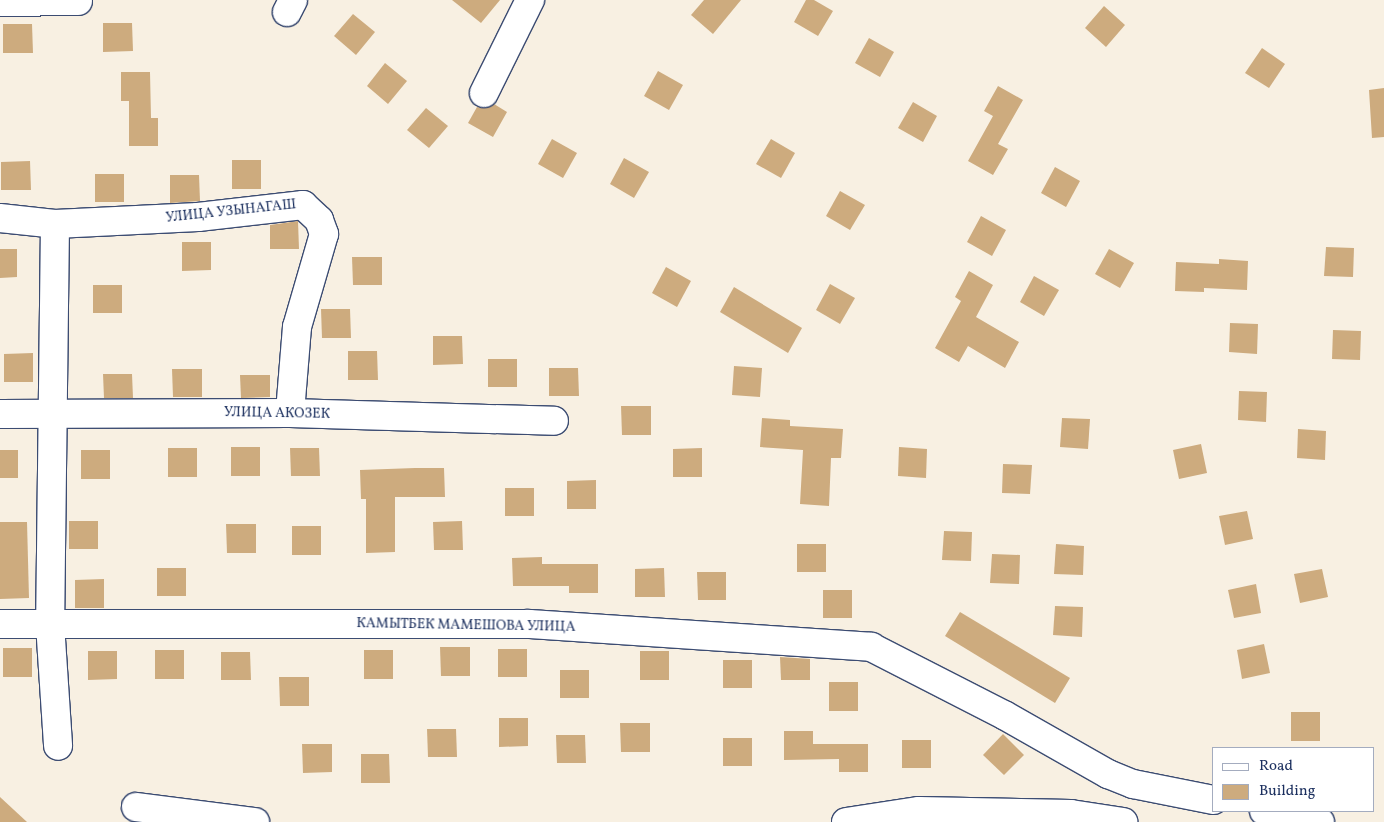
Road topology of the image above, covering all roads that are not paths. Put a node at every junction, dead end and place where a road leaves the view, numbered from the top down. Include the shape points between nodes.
1 (530, 0) edge
2 (78, 1) dead end
3 (0, 2) edge
4 (484, 93) dead end
5 (0, 218) edge
6 (55, 224) junction
7 (290, 412) junction
8 (0, 414) edge
9 (52, 414) junction
10 (554, 422) dead end
11 (0, 624) edge
12 (50, 624) junction
13 (58, 746) dead end
14 (1133, 784) junction
15 (1212, 800) edge
16 (136, 807) dead end
17 (1269, 812) edge
18 (255, 822) edge
19 (846, 822) edge
20 (1123, 822) edge
21 (1133, 822) edge
22 (1320, 822) edge

1 - 4 street
2 - 3 street
5 - 6 street, УЛИЦА УЗЫНАГАШ
6 - 7 street, УЛИЦА УЗЫНАГАШ via 198,217 303,205 319,220 324,234 297,327
6 - 9 street
7 - 9 street, УЛИЦА АКОЗЕК
7 - 10 street, УЛИЦА АКОЗЕК
8 - 9 street, УЛИЦА АКОЗЕК
9 - 12 street
11 - 12 street, КАМЫТБЕК МАМЕШОВА УЛИЦА
12 - 13 street
12 - 14 street, КАМЫТБЕК МАМЕШОВА УЛИЦА via 529,624 871,647
14 - 15 street, КАМЫТБЕК МАМЕШОВА УЛИЦА
14 - 21 street
16 - 18 street
17 - 22 street
19 - 20 street via 919,811 1071,814

